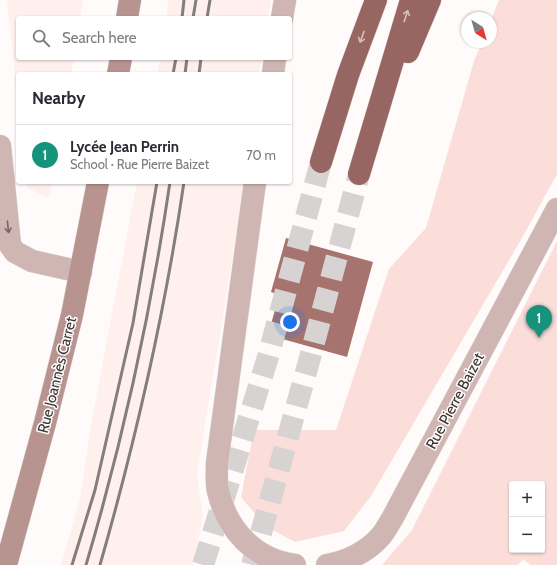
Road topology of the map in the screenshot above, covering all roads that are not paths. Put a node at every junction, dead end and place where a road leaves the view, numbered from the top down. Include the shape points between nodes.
1 (130, 0) edge
2 (285, 0) edge
3 (376, 0) edge
4 (411, 0) edge
5 (430, 0) edge
6 (127, 16) edge
7 (282, 16) edge
8 (121, 60) edge
9 (275, 60) edge
10 (118, 72) edge
11 (273, 72) edge
12 (370, 139) junction
13 (0, 146) edge
14 (321, 162) tunnel mouth
15 (359, 174) tunnel mouth
16 (98, 184) edge
17 (255, 184) edge
18 (557, 209) edge
19 (80, 272) junction
20 (6, 551) edge
21 (295, 565) edge
22 (327, 565) edge

1 - 6 street
2 - 7 street
3 -> 14 highway via 348,75
12 -> 4 highway
5 - 12 highway
8 - 10 street
9 - 11 street
12 - 15 highway
13 -> 19 street via 10,245 15,252 32,261
16 - 19 street, Rue Joannès Carret
17 - 21 street via 217,463 217,490 226,516 241,538 261,554 285,564
18 - 22 street, Rue Pierre Baizet via 380,538 360,553 339,563
19 - 20 street, Rue Joannès Carret via 45,423

